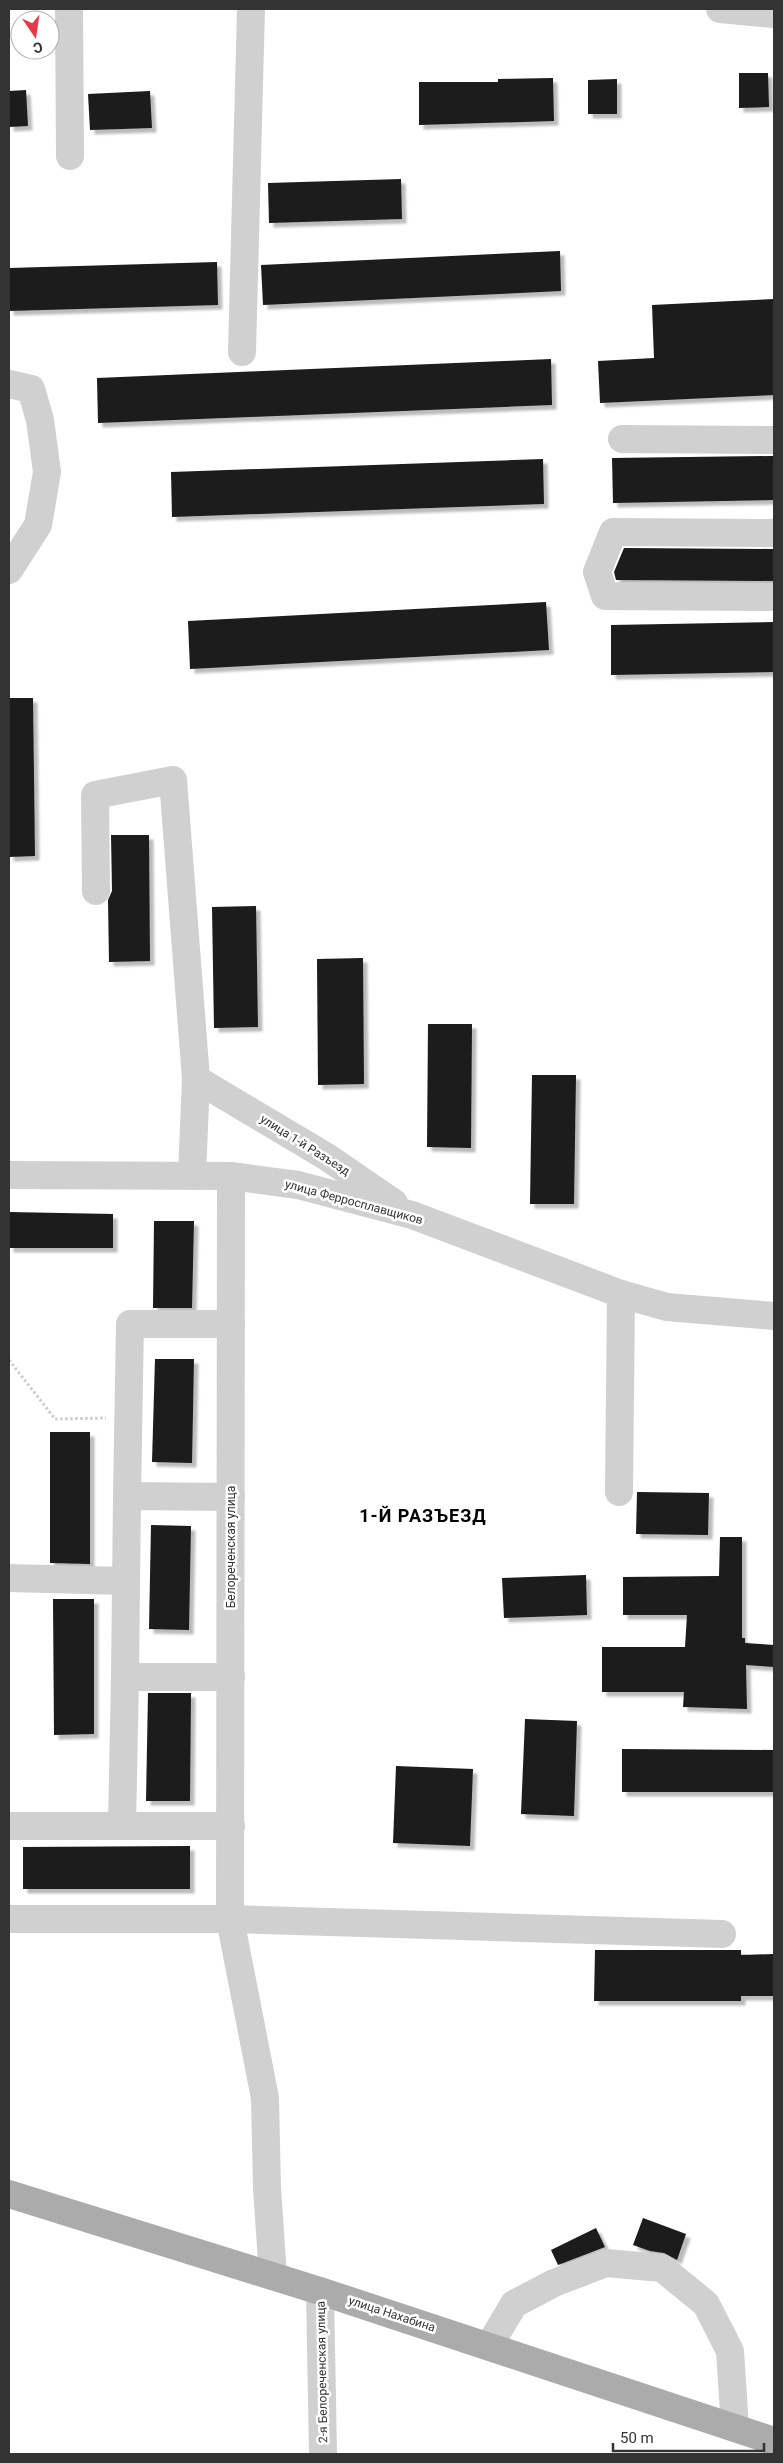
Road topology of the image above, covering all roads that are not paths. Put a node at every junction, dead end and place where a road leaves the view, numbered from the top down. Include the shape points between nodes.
1 (69, 9) edge
2 (251, 9) edge
3 (720, 9) edge
4 (774, 14) edge
5 (70, 156) dead end
6 (242, 352) dead end
7 (9, 384) edge
8 (622, 439) dead end
9 (774, 440) edge
10 (774, 533) edge
11 (9, 570) edge
12 (774, 597) edge
13 (96, 891) dead end
14 (196, 1079) junction
15 (9, 1175) edge
16 (192, 1176) junction
17 (231, 1176) junction
18 (412, 1215) junction
19 (621, 1294) junction
20 (774, 1316) edge
21 (231, 1324) junction
22 (619, 1492) dead end
23 (128, 1496) junction
24 (231, 1497) junction
25 (9, 1578) edge
26 (126, 1581) junction
27 (125, 1677) junction
28 (231, 1677) junction
29 (9, 1826) edge
30 (122, 1826) junction
31 (231, 1826) junction
32 (9, 1919) edge
33 (230, 1919) junction
34 (722, 1934) dead end
35 (9, 2194) edge
36 (273, 2276) junction
37 (320, 2290) junction
38 (489, 2346) junction
39 (735, 2428) junction
40 (774, 2441) edge
41 (317, 2452) edge

1 - 5 street
2 - 6 street
3 - 4 street
7 - 11 street via 31,389 40,420 47,472 38,525
8 - 9 street
10 - 12 street via 613,532 597,572 605,596
13 - 14 street via 95,795 173,780
14 - 16 street
14 - 18 street, улица 1-й Разъезд via 327,1157
15 - 16 street, улица Ферросплавщиков
16 - 17 street, улица Ферросплавщиков
17 - 18 street, улица Ферросплавщиков via 298,1185
17 - 21 street, Белореченская улица
18 - 19 street, улица Ферросплавщиков
19 - 20 street, улица Ферросплавщиков via 667,1307
19 - 22 street
21 - 23 street via 130,1324
21 - 24 street, Белореченская улица
23 - 24 street
23 - 26 street
24 - 28 street, Белореченская улица
25 - 26 street
26 - 27 street
27 - 28 street
27 - 30 street
28 - 31 street, Белореченская улица
29 - 30 street
30 - 31 street
31 - 33 street, Белореченская улица
32 - 33 street
33 - 34 street
33 - 36 street, Белореченская улица via 265,2098
35 - 36 main road, улица Нахабина
36 - 37 main road, улица Нахабина
37 - 38 main road, улица Нахабина
37 - 41 street, 2-я Белореченская улица
38 - 39 main road, улица Нахабина
38 - 39 street via 514,2304 554,2283 606,2263 662,2268 706,2304 730,2351
39 - 40 main road, улица Нахабина

